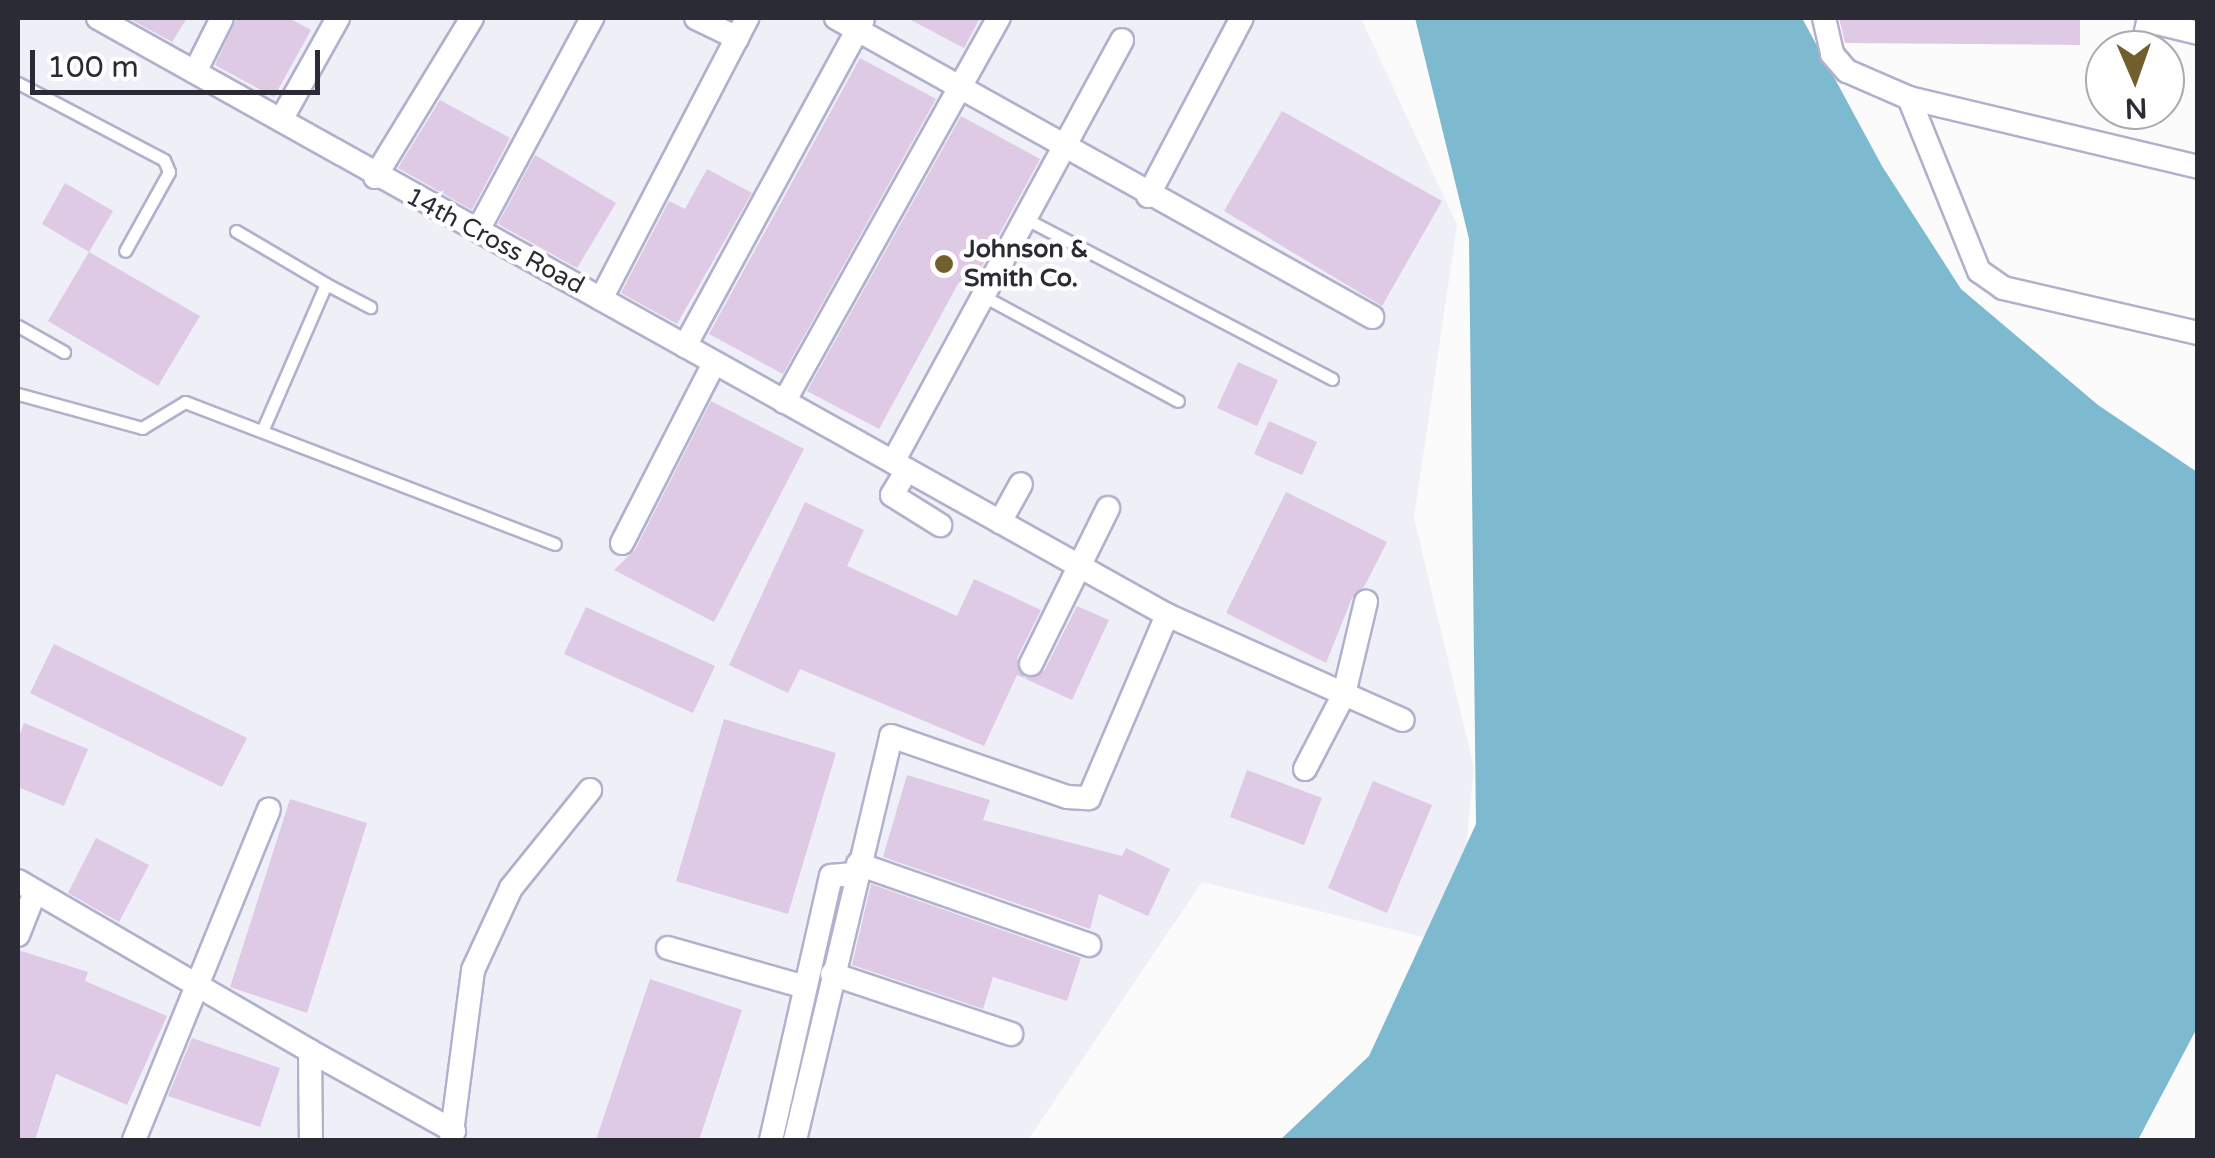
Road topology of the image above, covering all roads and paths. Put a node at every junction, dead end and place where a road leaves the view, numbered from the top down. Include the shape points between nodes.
1 (98, 18) edge
2 (222, 18) edge
3 (338, 18) edge
4 (472, 18) edge
5 (592, 18) edge
6 (696, 18) edge
7 (836, 18) edge
8 (999, 18) edge
9 (1242, 18) edge
10 (1824, 18) edge
11 (2149, 19) edge
12 (861, 24) edge
13 (742, 28) edge
14 (2198, 33) edge
15 (1122, 40) dead end
16 (195, 72) junction
17 (18, 83) edge
18 (958, 88) junction
19 (1909, 98) junction
20 (281, 120) junction
21 (1066, 150) junction
22 (2198, 167) edge
23 (376, 177) junction
24 (1148, 196) junction
25 (1028, 220) junction
26 (236, 230) dead end
27 (478, 230) junction
28 (125, 250) dead end
29 (326, 284) junction
30 (985, 297) junction
31 (601, 299) junction
32 (370, 307) dead end
33 (1372, 317) dead end
34 (18, 326) edge
35 (2198, 332) edge
36 (684, 346) junction
37 (64, 352) dead end
38 (714, 362) junction
39 (1332, 379) dead end
40 (18, 394) edge
41 (784, 402) junction
42 (1178, 402) dead end
43 (262, 431) junction
44 (900, 466) junction
45 (1021, 484) dead end
46 (1108, 508) dead end
47 (1000, 522) junction
48 (940, 525) dead end
49 (622, 543) dead end
50 (554, 544) dead end
51 (1079, 566) junction
52 (1366, 602) dead end
53 (1167, 615) junction
54 (1031, 664) dead end
55 (1344, 694) junction
56 (1402, 720) dead end
57 (1305, 769) dead end
58 (590, 790) dead end
59 (269, 809) dead end
60 (857, 869) junction
61 (26, 886) edge
62 (18, 935) edge
63 (1089, 945) dead end
64 (668, 948) dead end
65 (832, 974) junction
66 (805, 986) junction
67 (195, 987) junction
68 (1011, 1034) dead end
69 (310, 1050) junction
70 (452, 1136) edge
71 (134, 1140) edge
72 (311, 1140) edge
73 (771, 1140) edge
74 (795, 1140) edge

1 - 16 street, 14th Cross Road
2 - 16 street
3 - 20 street
4 - 23 street
5 - 27 street
6 - 13 street
7 - 12 street
8 - 18 street
9 - 24 street
10 - 19 street via 1832,54 1847,71
11 - 14 street
12 - 18 street
12 - 36 street
13 - 31 street
15 - 21 street
16 - 20 street, 14th Cross Road
17 - 28 lane via 164,160 168,172
18 - 21 street
18 - 41 street
19 - 22 street
19 - 35 street via 1979,271 2003,288
20 - 23 street, 14th Cross Road
21 - 24 street
21 - 25 street
23 - 27 street, 14th Cross Road
24 - 33 street
25 - 30 street
25 - 39 lane
26 - 29 lane
27 - 31 street, 14th Cross Road
29 - 32 lane
29 - 43 lane
30 - 42 lane
30 - 44 street
31 - 36 street, 14th Cross Road
34 - 37 lane
36 - 38 street, 14th Cross Road
38 - 41 street, 14th Cross Road
38 - 49 street
40 - 43 lane via 142,428 186,402
41 - 44 street, 14th Cross Road
43 - 50 lane
44 - 47 street, 14th Cross Road
44 - 48 street via 892,496
45 - 47 street
46 - 51 street
47 - 51 street, 14th Cross Road
51 - 53 street, 14th Cross Road
51 - 54 street
52 - 55 street
53 - 55 street, 14th Cross Road
53 - 60 street via 1089,798 1066,797 891,736
55 - 56 street, 14th Cross Road
55 - 57 street
58 - 70 street via 511,888 474,970
59 - 67 street
60 - 63 street
60 - 65 street
60 - 66 street via 830,876
61 - 62 street
61 - 67 street
64 - 66 street
65 - 68 street
65 - 74 street
66 - 73 street
67 - 69 street
67 - 71 street
69 - 70 street
69 - 72 street

